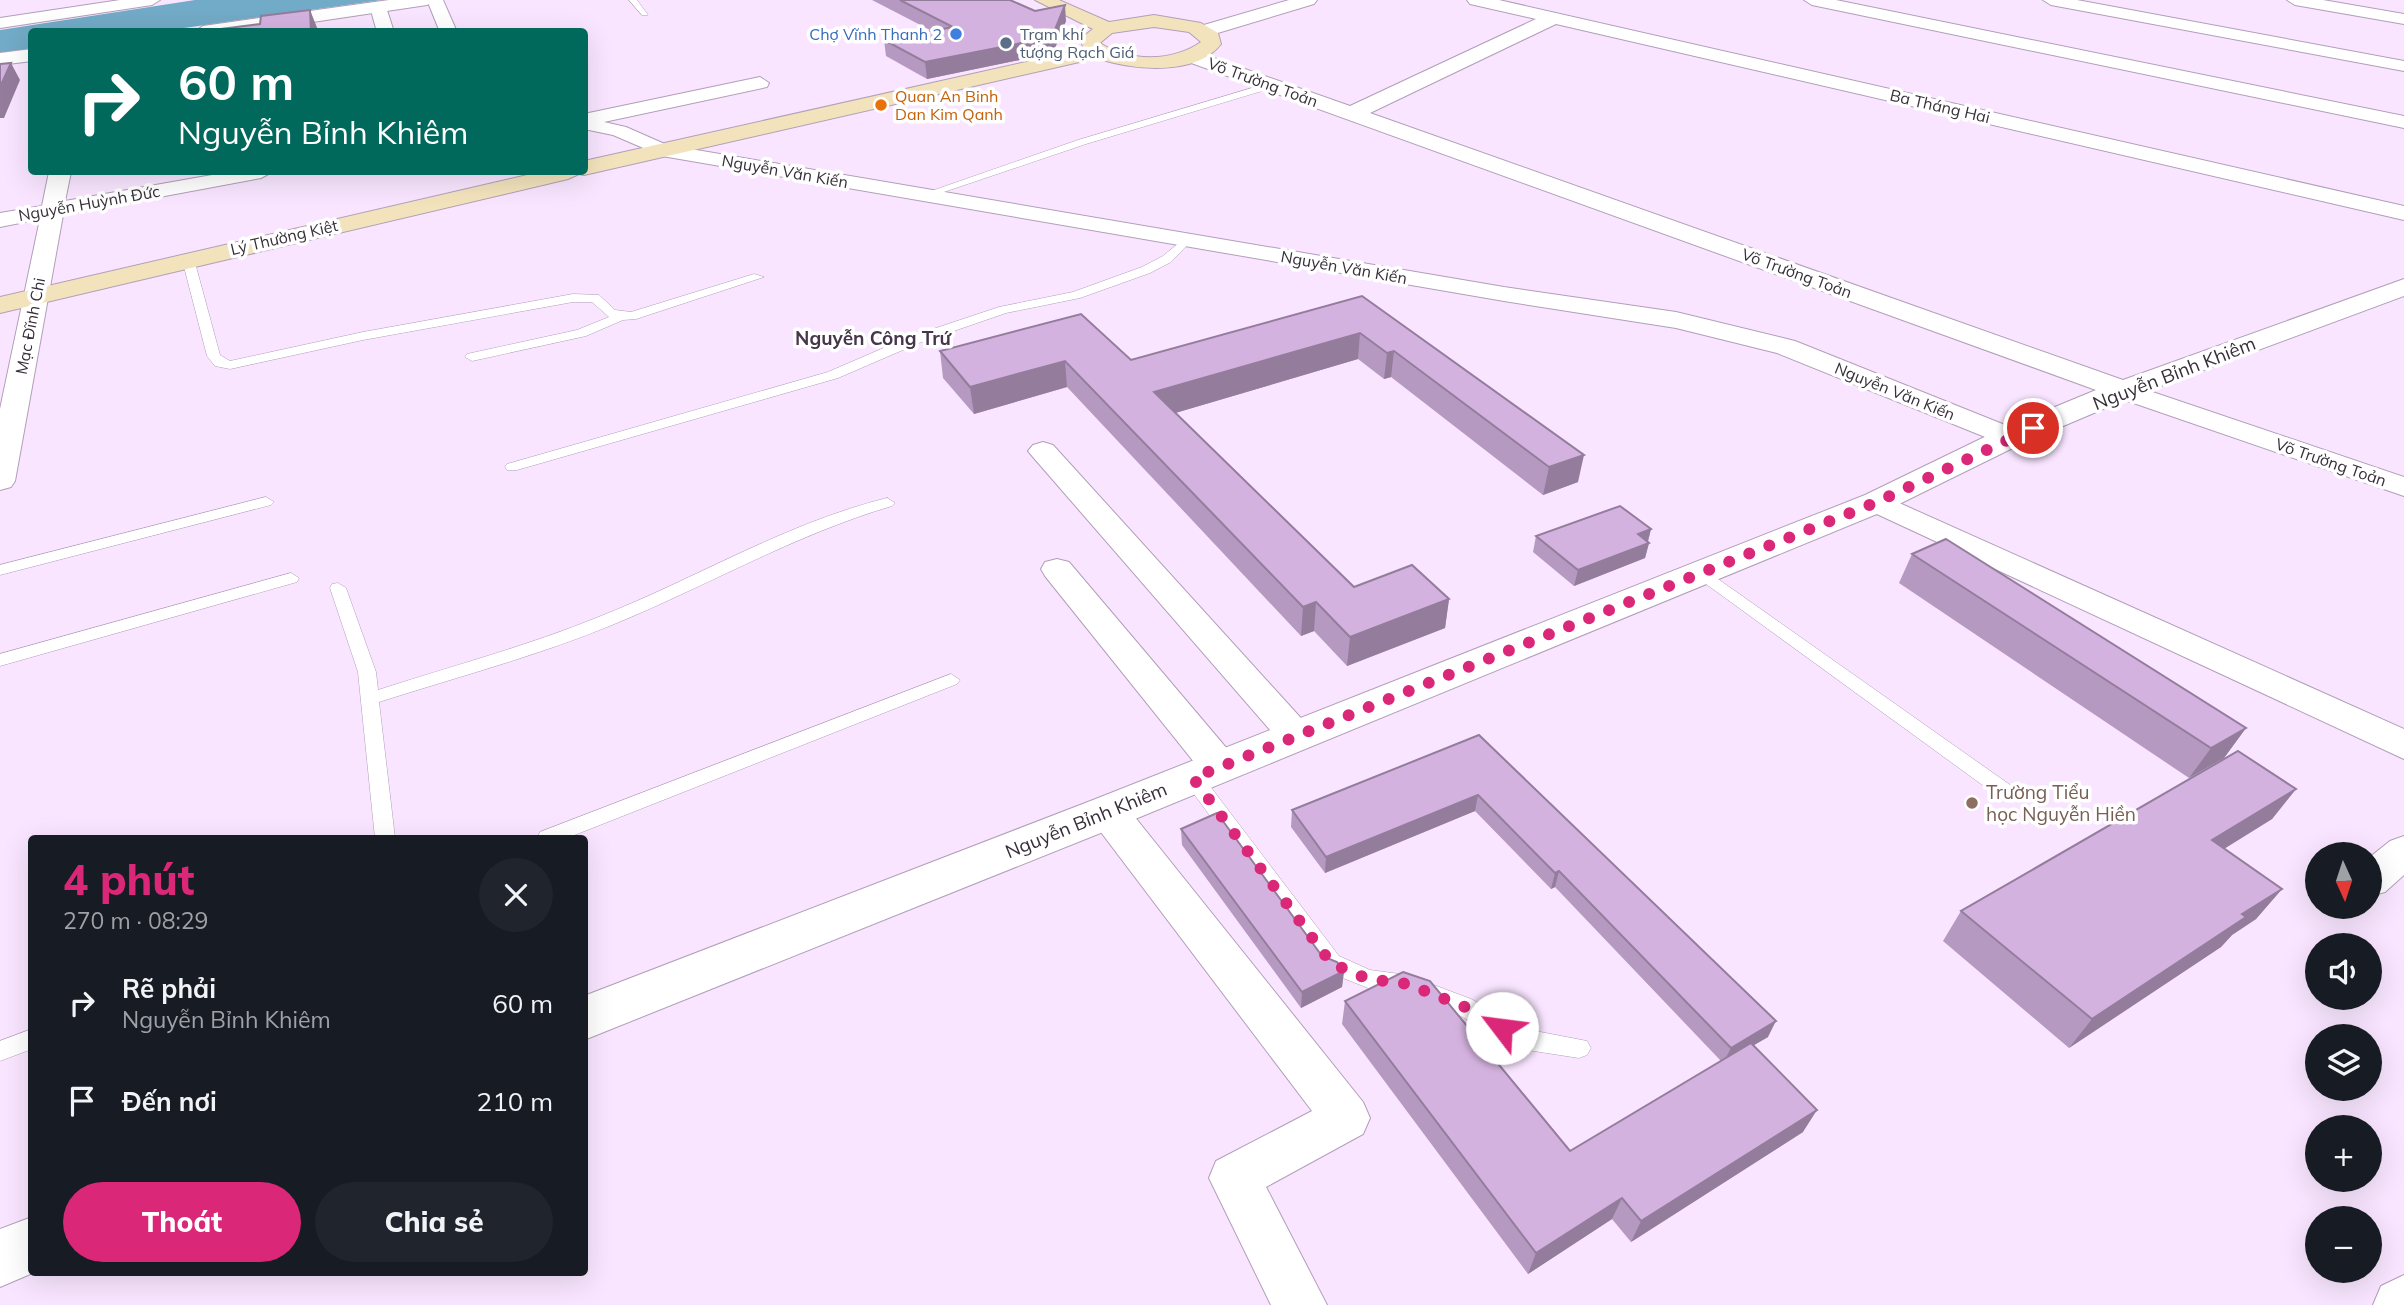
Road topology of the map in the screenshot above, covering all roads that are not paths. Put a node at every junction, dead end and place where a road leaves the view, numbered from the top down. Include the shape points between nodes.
1 (152, 0) edge
2 (427, 0) edge
3 (435, 0) edge
4 (632, 0) edge
5 (1045, 0) edge
6 (1051, 0) edge
7 (1082, 0) edge
8 (1266, 0) edge
9 (1308, 0) edge
10 (1475, 0) edge
11 (1516, 0) edge
12 (1812, 0) edge
13 (2051, 0) edge
14 (2146, 0) edge
15 (2295, 0) edge
16 (104, 4) edge
17 (378, 7) junction
18 (645, 13) dead end
19 (2130, 15) junction
20 (1554, 18) junction
21 (2404, 19) edge
22 (1139, 22) junction
23 (0, 23) edge
24 (1181, 24) junction
25 (230, 28) edge
26 (385, 28) edge
27 (447, 28) edge
28 (1107, 28) junction
29 (1204, 31) junction
30 (1098, 52) junction
31 (28, 56) edge
32 (1191, 56) junction
33 (2087, 58) junction
34 (0, 59) edge
35 (2404, 66) edge
36 (1829, 76) junction
37 (760, 83) dead end
38 (1272, 85) junction
39 (1351, 114) junction
40 (588, 120) edge
41 (588, 122) edge
42 (2404, 122) edge
43 (662, 150) junction
44 (588, 167) edge
45 (59, 175) edge
46 (245, 175) edge
47 (555, 175) edge
48 (922, 196) junction
49 (2404, 201) edge
50 (50, 211) junction
51 (2404, 213) edge
52 (0, 220) edge
53 (1186, 240) junction
54 (188, 259) junction
55 (758, 277) dead end
56 (2404, 287) edge
57 (37, 296) junction
58 (0, 305) edge
59 (618, 318) junction
60 (472, 357) dead end
61 (2123, 390) junction
62 (2010, 437) junction
63 (1043, 452) dead end
64 (512, 467) dead end
65 (0, 481) edge
66 (2404, 487) edge
67 (266, 502) dead end
68 (1877, 502) junction
69 (887, 503) dead end
70 (1057, 569) dead end
71 (0, 570) edge
72 (1702, 572) junction
73 (291, 578) dead end
74 (338, 588) dead end
75 (0, 660) edge
76 (951, 680) dead end
77 (370, 699) junction
78 (1296, 736) junction
79 (2404, 745) edge
80 (1206, 772) junction
81 (2007, 792) dead end
82 (1108, 812) junction
83 (385, 835) edge
84 (555, 835) edge
85 (2404, 852) edge
86 (2382, 870) edge
87 (588, 1016) edge
88 (28, 1040) edge
89 (1579, 1048) dead end
90 (0, 1051) edge
91 (28, 1247) edge
92 (0, 1258) edge
93 (1300, 1305) edge

1 - 16 street
2 - 17 street
3 - 27 street
4 - 18 lane
5 - 6 street
5 - 28 main road
7 - 22 main road
8 - 24 street
9 - 29 street
10 - 20 street, Ba Tháng Hai
11 - 36 street, Ba Tháng Hai
12 - 33 street
13 - 19 street
14 - 19 street
15 - 21 street
16 - 23 street
17 - 25 street
17 - 26 street
19 - 33 street
19 - 35 street
20 - 36 street, Ba Tháng Hai
20 - 39 street
22 - 24 main road
22 - 28 main road
24 - 29 main road
28 - 30 main road via 1090,39
29 - 32 main road via 1211,44
30 - 32 main road via 1151,61
30 - 43 main road
31 - 34 street
32 - 38 street, Võ Trường Toản
33 - 42 street
36 - 49 street, Ba Tháng Hai
36 - 51 street, Ba Tháng Hai
37 - 40 street
38 - 39 street, Võ Trường Toản
38 - 48 lane
39 - 61 street, Võ Trường Toản
41 - 43 street
43 - 44 main road
43 - 48 street, Nguyễn Văn Kiến
45 - 50 street, Mạc Đĩnh Chi
46 - 50 street, Nguyễn Huỳnh Đức
47 - 54 main road, Lý Thường Kiệt
48 - 53 street, Nguyễn Văn Kiến
50 - 52 street, Nguyễn Huỳnh Đức
50 - 57 street, Mạc Đĩnh Chi
53 - 62 street, Nguyễn Văn Kiến via 1699,325 1786,347
53 - 64 lane via 1167,259 1146,270 1076,295 1003,310 914,340 833,375
54 - 57 main road, Lý Thường Kiệt
54 - 59 lane via 214,356 230,365 573,298 595,298
55 - 59 lane via 675,305
56 - 61 street, Nguyễn Bỉnh Khiêm
57 - 58 main road, Lý Thường Kiệt
57 - 65 street, Mạc Đĩnh Chi
59 - 60 lane via 581,333
61 - 62 street, Nguyễn Bỉnh Khiêm
61 - 66 street, Võ Trường Toản
62 - 68 street, Nguyễn Bỉnh Khiêm
63 - 78 street
67 - 71 lane
68 - 72 street, Nguyễn Bỉnh Khiêm
68 - 79 street
69 - 77 lane via 781,540 606,621
70 - 80 street
72 - 78 street, Nguyễn Bỉnh Khiêm
72 - 81 lane
73 - 75 lane
74 - 77 lane via 360,645
76 - 84 lane
77 - 83 lane
78 - 80 street, Nguyễn Bỉnh Khiêm
80 - 82 street, Nguyễn Bỉnh Khiêm
80 - 89 lane via 1331,963 1368,979 1407,984 1463,1006 1521,1039
82 - 87 street, Nguyễn Bỉnh Khiêm
82 - 93 street via 1346,1118 1234,1178
85 - 86 street
88 - 90 lane
91 - 92 street

